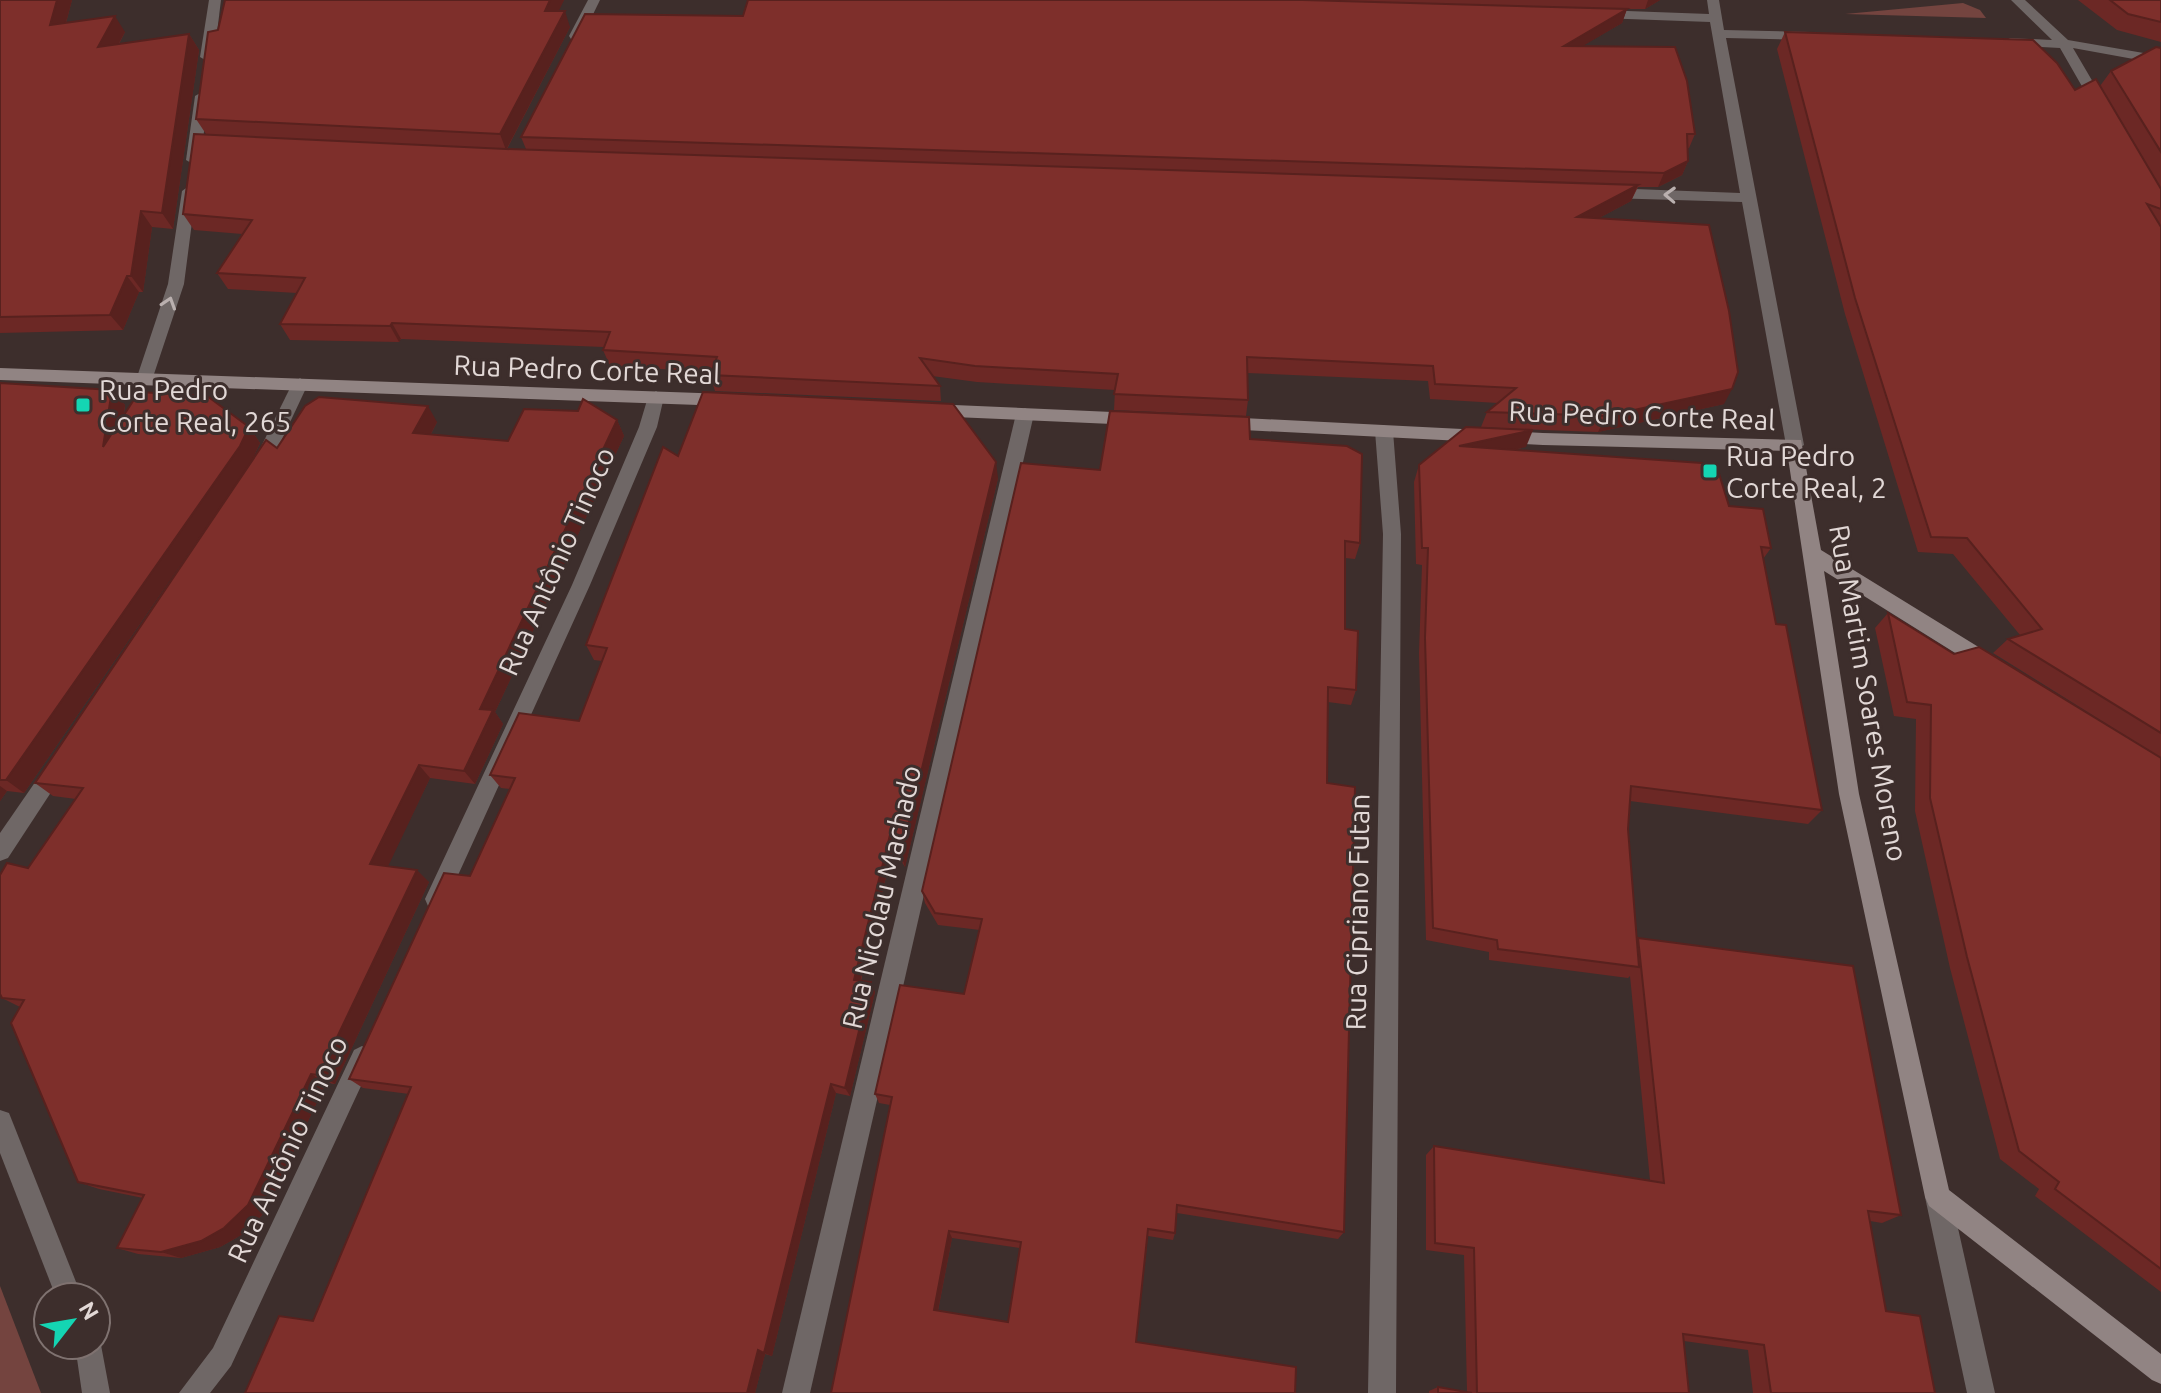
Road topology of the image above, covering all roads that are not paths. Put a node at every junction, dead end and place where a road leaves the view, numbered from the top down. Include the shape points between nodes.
1 (215, 0) edge
2 (594, 0) edge
3 (1713, 0) edge
4 (2017, 0) edge
5 (1588, 14) edge
6 (1717, 26) junction
7 (1828, 37) edge
8 (2002, 42) edge
9 (2064, 44) junction
10 (567, 53) edge
11 (2161, 60) edge
12 (2106, 117) edge
13 (1591, 193) edge
14 (1748, 198) junction
15 (0, 374) edge
16 (145, 377) junction
17 (300, 384) junction
18 (656, 397) junction
19 (752, 401) edge
20 (916, 409) edge
21 (1025, 414) junction
22 (1150, 420) edge
23 (1212, 423) edge
24 (1384, 431) junction
25 (1795, 445) junction
26 (252, 479) edge
27 (1812, 554) junction
28 (2003, 672) edge
29 (70, 748) edge
30 (0, 851) edge
31 (429, 915) edge
32 (369, 1044) edge
33 (0, 1122) edge
34 (1938, 1197) junction
35 (63, 1281) edge
36 (91, 1361) edge
37 (2161, 1371) edge
38 (96, 1393) edge
39 (193, 1393) edge
40 (796, 1393) edge
41 (1382, 1393) edge
42 (1981, 1393) edge

16 -> 1 street via 176,284 203,143
2 - 10 street
3 - 6 street, Rua Martim Soares Moreno
4 - 9 street
5 - 6 street
6 - 7 street
6 - 14 street, Rua Martim Soares Moreno
8 - 9 street
9 - 11 street
9 - 12 street
14 -> 13 street
14 - 25 street, Rua Martim Soares Moreno
15 - 16 street, Rua Pedro Corte Real
16 - 17 street, Rua Pedro Corte Real
17 - 18 street, Rua Pedro Corte Real
17 - 26 street
18 - 19 street, Rua Pedro Corte Real
18 - 31 street, Rua Antônio Tinoco via 581,585
20 - 21 street
21 - 22 street
21 - 40 street, Rua Nicolau Machado
23 - 24 street, Rua Pedro Corte Real
24 - 25 street, Rua Pedro Corte Real
24 - 41 street, Rua Cipriano Futan via 1392,534
25 - 27 street, Rua Martim Soares Moreno
27 - 28 street
27 - 34 street, Rua Martim Soares Moreno via 1849,794
29 - 30 street
32 - 39 street, Rua Antônio Tinoco via 222,1357
33 - 35 street
34 - 37 street
34 - 42 street, Rua Martim Soares Moreno
36 - 38 street

